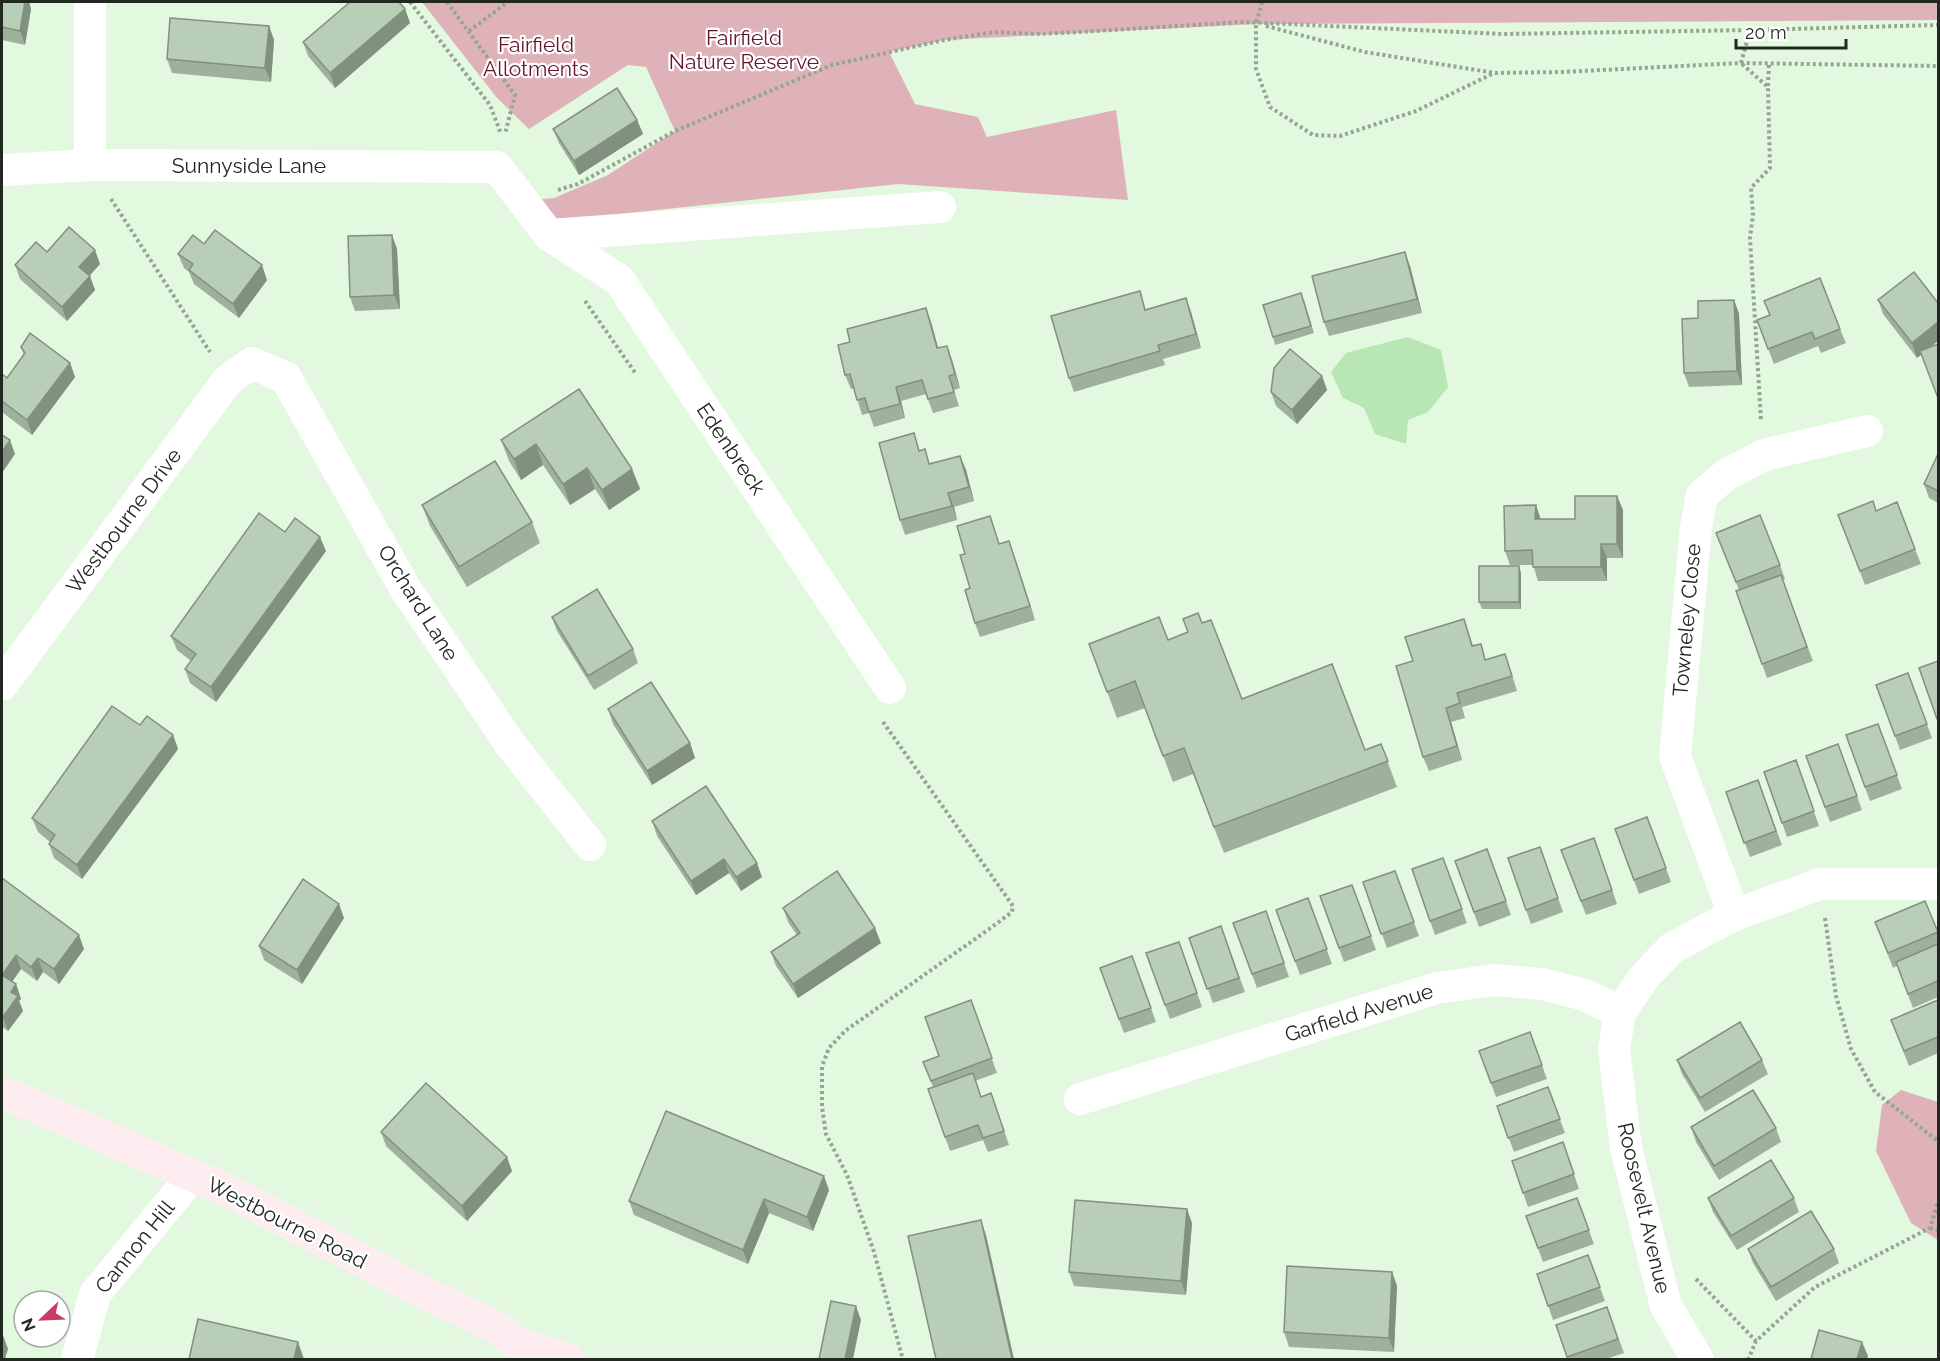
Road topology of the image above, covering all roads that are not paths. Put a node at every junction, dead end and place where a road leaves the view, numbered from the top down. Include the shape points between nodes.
1 (90, 2) edge
2 (500, 154) joint
3 (90, 165) junction
4 (2, 170) edge
5 (940, 207) dead end
6 (549, 235) junction
7 (240, 371) joint
8 (1867, 431) dead end
9 (2, 685) edge
10 (883, 700) road end
11 (590, 845) dead end
12 (1938, 884) edge
13 (1734, 915) junction
14 (1620, 1012) junction
15 (1092, 1089) dead end
16 (2, 1092) edge
17 (193, 1175) junction
18 (77, 1359) edge
19 (568, 1359) edge
20 (1698, 1359) edge

1 - 3 street
2 - 3 street, Sunnyside Lane
2 - 6 street, Edenbreck via 524,201
3 - 4 street, Sunnyside Lane
5 - 6 street
6 - 10 street, Edenbreck via 619,280
7 - 9 street, Westbourne Drive
7 - 11 street, Orchard Lane via 286,378 405,588 510,744
8 - 13 street, Towneley Close via 1764,455 1726,475 1702,495 1675,756
12 - 13 street via 1820,884
13 - 14 street via 1672,948 1645,976
14 - 15 street, Garfield Avenue via 1585,995 1542,984 1494,980 1437,988
14 - 20 street, Roosevelt Avenue via 1614,1049 1626,1148 1666,1306
16 - 17 street, Westbourne Road
17 - 18 street, Cannon Hill via 95,1294
17 - 19 street, Westbourne Road via 497,1328 516,1343

